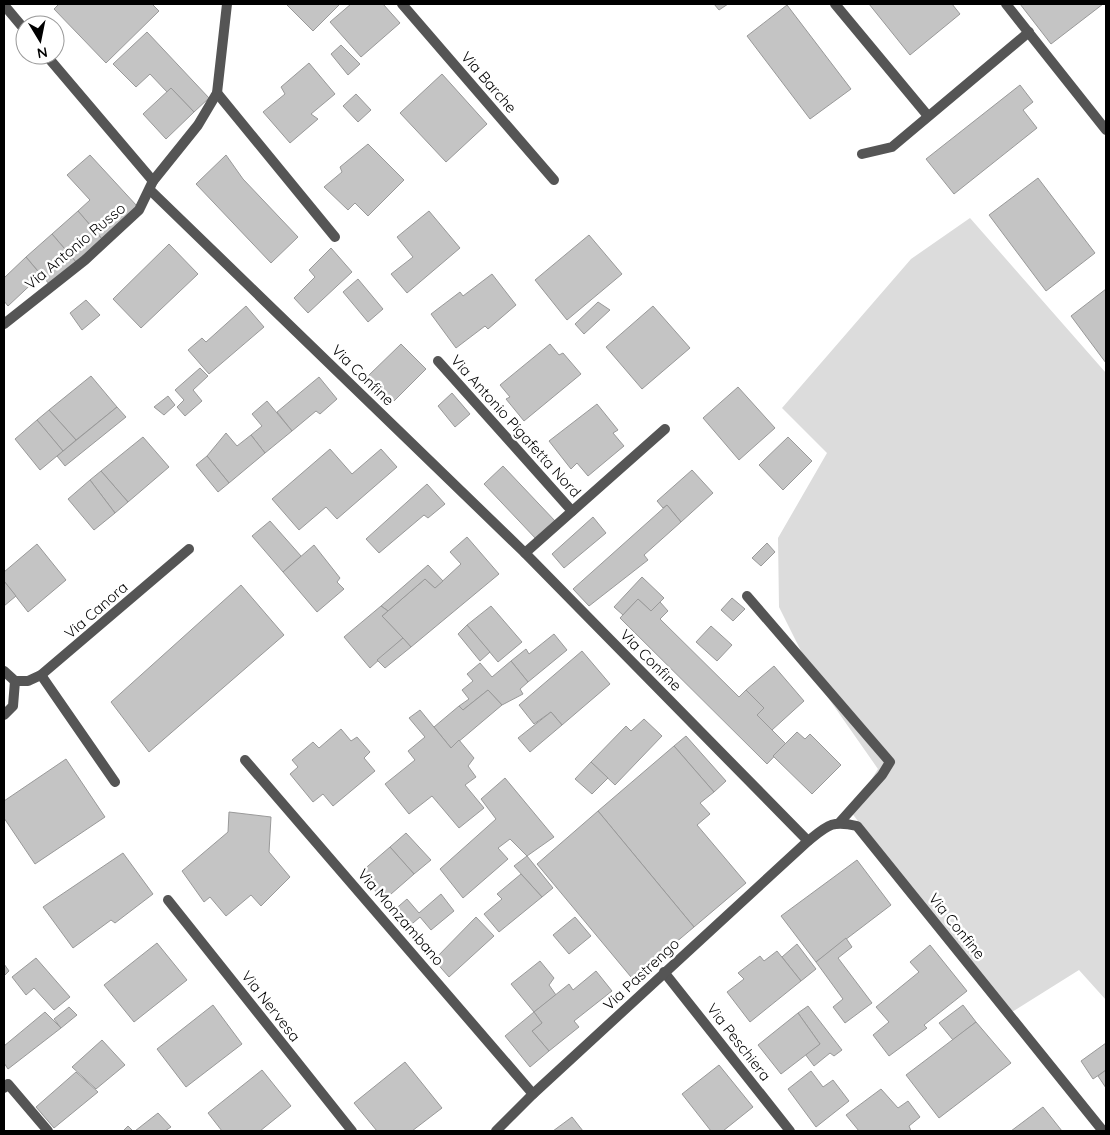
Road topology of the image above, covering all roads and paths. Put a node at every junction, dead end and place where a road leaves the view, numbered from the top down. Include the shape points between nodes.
1 (227, 4) edge
2 (402, 4) edge
3 (835, 4) edge
4 (1006, 4) edge
5 (4, 5) edge
6 (15, 18) edge
7 (1028, 32) junction
8 (54, 65) edge
9 (217, 93) junction
10 (928, 116) junction
11 (1106, 130) edge
12 (862, 154) dead end
13 (554, 180) dead end
14 (151, 185) junction
15 (335, 237) dead end
16 (4, 324) edge
17 (438, 361) dead end
18 (665, 429) dead end
19 (572, 511) junction
20 (189, 549) dead end
21 (525, 553) junction
22 (747, 596) dead end
23 (4, 671) edge
24 (40, 675) junction
25 (15, 681) junction
26 (4, 715) edge
27 (245, 760) dead end
28 (115, 782) dead end
29 (840, 822) junction
30 (808, 841) junction
31 (168, 900) dead end
32 (664, 972) junction
33 (5, 1083) edge
34 (533, 1094) junction
35 (48, 1131) edge
36 (352, 1131) edge
37 (496, 1131) edge
38 (790, 1131) edge
39 (1103, 1131) edge

1 - 9 street
2 - 13 street, Via Barche
3 - 10 street
4 - 7 street
5 - 6 street
7 - 10 street
7 - 11 street
8 - 14 street, Via Confine
9 - 14 street via 198,125
9 - 15 street
10 - 12 street via 892,147
14 - 16 street, Via Antonio Russo via 139,210 127,223
14 - 21 street, Via Confine
17 - 19 street, Via Antonio Pigafetta Nord
18 - 19 street, Via Antonio Pigafetta Nord
19 - 21 street, Via Antonio Pigafetta Nord
20 - 24 street, Via Canora
21 - 30 street, Via Confine
22 - 29 street via 890,762
23 - 25 street
24 - 25 street, Via Canora via 28,681
24 - 28 street
25 - 26 street via 13,706
27 - 34 street, Via Monzambano
29 - 30 street via 824,828
29 - 39 street, Via Confine via 857,826
30 - 32 street, Via Pastrengo
31 - 36 street, Via Nervesa
32 - 34 street, Via Pastrengo
32 - 38 street, Via Peschiera
33 - 35 street
34 - 37 street, Via Pastrengo

